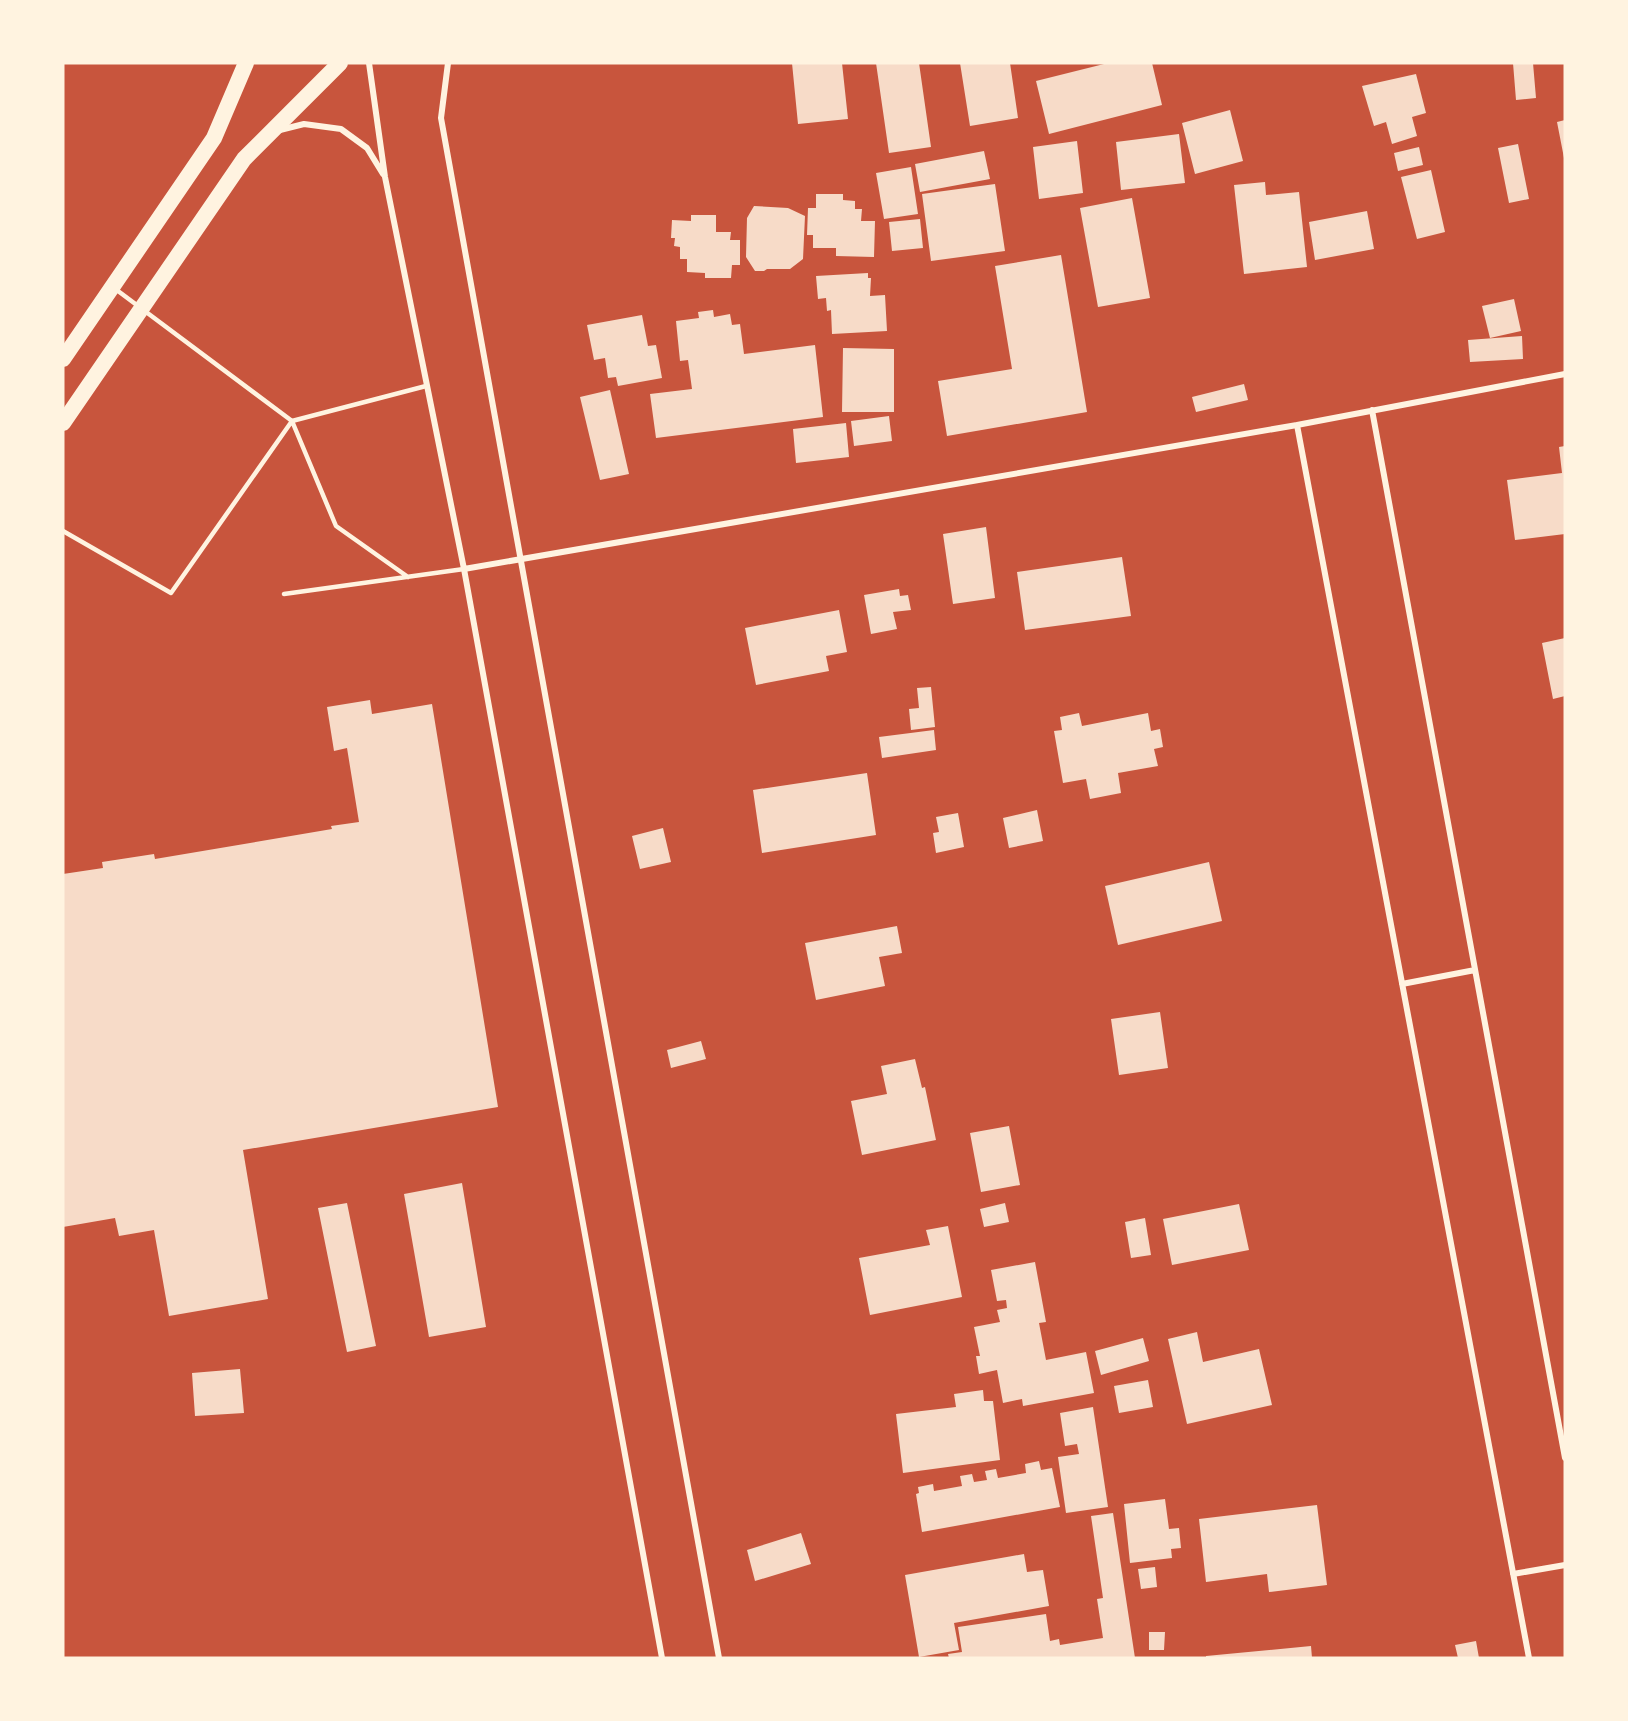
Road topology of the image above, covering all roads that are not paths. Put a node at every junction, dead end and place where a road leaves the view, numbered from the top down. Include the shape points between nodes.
1 (246, 63) edge
2 (340, 63) edge
3 (369, 63) edge
4 (448, 63) edge
5 (270, 133) junction
6 (385, 177) junction
7 (112, 287) junction
8 (141, 308) junction
9 (63, 359) edge
10 (1565, 374) edge
11 (426, 386) junction
12 (1372, 410) junction
13 (291, 421) junction
14 (63, 423) edge
15 (1297, 425) junction
16 (63, 531) edge
17 (521, 558) junction
18 (464, 569) junction
19 (408, 576) junction
20 (284, 594) dead end
21 (1476, 970) junction
22 (1402, 984) junction
23 (1565, 1458) edge
24 (1565, 1565) edge
25 (1513, 1574) junction
26 (662, 1658) edge
27 (719, 1658) edge
28 (1529, 1658) edge

1 - 7 highway via 214,138
2 - 5 highway
3 - 6 street
4 - 17 street via 441,118
5 - 6 street via 304,124 341,129 367,148
5 - 8 highway via 244,159
6 - 11 street
7 - 8 lane
7 - 9 highway
8 - 13 lane
8 - 14 highway
10 - 12 street
11 - 13 lane
11 - 18 street
12 - 15 street
12 - 21 street
13 - 16 lane via 171,593
13 - 19 lane via 336,526
15 - 17 street
15 - 22 street
17 - 18 street
17 - 27 street
18 - 19 lane
18 - 26 street
19 - 20 lane
21 - 22 street
21 - 23 street
22 - 25 street
24 - 25 street
25 - 28 street

